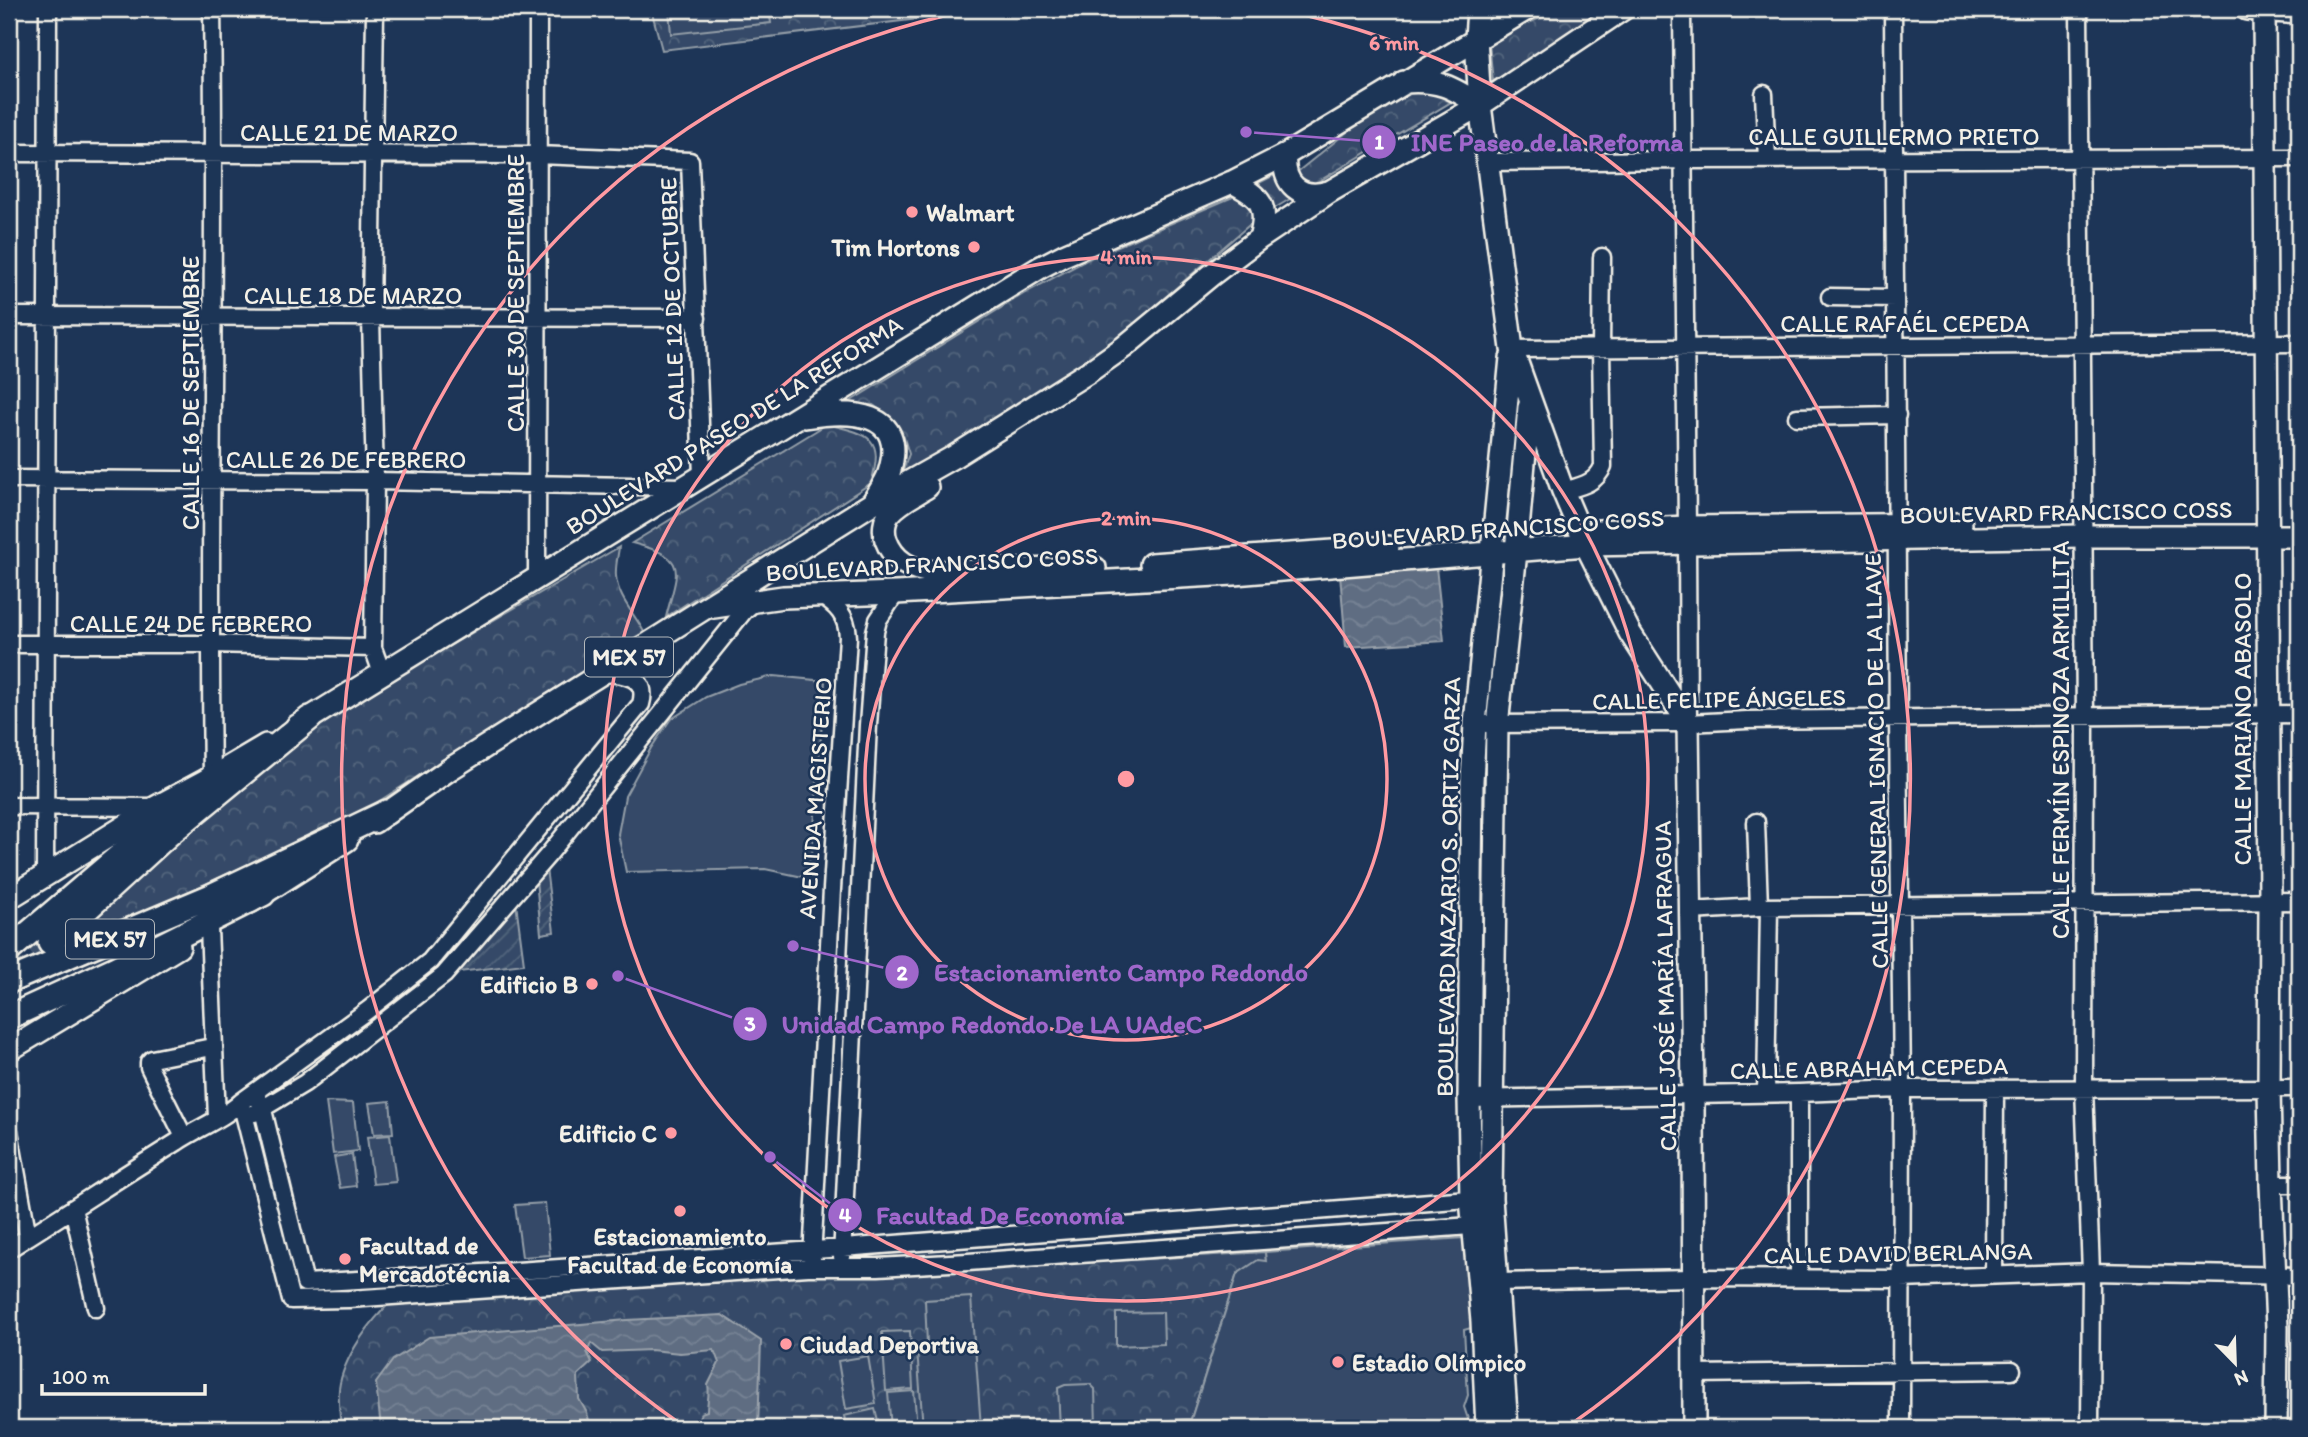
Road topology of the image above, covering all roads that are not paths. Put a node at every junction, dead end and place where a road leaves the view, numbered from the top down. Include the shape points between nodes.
1 (48, 9) edge
2 (212, 9) edge
3 (375, 9) edge
4 (538, 9) edge
5 (1478, 9) edge
6 (1527, 9) edge
7 (1623, 9) edge
8 (1682, 9) edge
9 (1893, 9) edge
10 (2078, 9) edge
11 (2258, 9) edge
12 (2299, 13) edge
13 (1476, 38) junction
14 (1402, 82) junction
15 (1764, 93) dead end
16 (1480, 105) junction
17 (9, 153) edge
18 (48, 153) junction
19 (214, 155) junction
20 (538, 155) junction
21 (1285, 155) junction
22 (373, 156) junction
23 (2266, 157) junction
24 (2080, 158) junction
25 (2299, 158) edge
26 (1894, 159) junction
27 (1684, 160) junction
28 (1767, 160) junction
29 (690, 161) joint
30 (1488, 162) junction
31 (1233, 182) junction
32 (1329, 192) junction
33 (1260, 238) junction
34 (1602, 257) dead end
35 (1830, 297) dead end
36 (1895, 298) junction
37 (9, 316) edge
38 (47, 317) junction
39 (539, 317) junction
40 (697, 317) junction
41 (213, 318) junction
42 (372, 318) junction
43 (2266, 343) junction
44 (2299, 343) edge
45 (2081, 345) junction
46 (1896, 346) junction
47 (1601, 348) junction
48 (1686, 348) junction
49 (1512, 349) junction
50 (1529, 402) junction
51 (1897, 415) junction
52 (1797, 417) dead end
53 (793, 419) junction
54 (955, 456) junction
55 (9, 479) edge
56 (48, 479) junction
57 (212, 481) junction
58 (375, 481) junction
59 (693, 482) junction
60 (538, 483) junction
61 (1563, 491) junction
62 (872, 504) junction
63 (2299, 522) edge
64 (2267, 529) junction
65 (2082, 530) junction
66 (1897, 532) junction
67 (1687, 535) junction
68 (2299, 536) edge
69 (1583, 539) junction
70 (1517, 545) junction
71 (1492, 547) junction
72 (537, 578) junction
73 (896, 593) junction
74 (820, 595) junction
75 (757, 600) junction
76 (702, 610) junction
77 (210, 644) junction
78 (9, 645) edge
79 (47, 645) junction
80 (373, 648) junction
81 (382, 673) junction
82 (604, 673) junction
83 (2299, 713) edge
84 (2269, 714) junction
85 (310, 718) junction
86 (2085, 718) junction
87 (1898, 719) junction
88 (1475, 723) junction
89 (1688, 723) junction
90 (842, 725) junction
91 (868, 725) junction
92 (1497, 725) junction
93 (212, 777) junction
94 (9, 806) edge
95 (45, 806) junction
96 (156, 807) junction
97 (387, 812) junction
98 (548, 817) junction
99 (1756, 822) dead end
100 (569, 829) junction
101 (45, 875) junction
102 (263, 894) junction
103 (9, 898) edge
104 (2270, 901) junction
105 (2299, 901) edge
106 (2084, 904) junction
107 (1900, 906) junction
108 (1764, 907) junction
109 (1690, 911) junction
110 (209, 928) junction
111 (50, 943) tunnel mouth
112 (10, 944) edge
113 (164, 955) junction
114 (430, 961) junction
115 (443, 975) junction
116 (9, 981) edge
117 (9, 1017) edge
118 (9, 1035) edge
119 (212, 1047) junction
120 (9, 1049) edge
121 (822, 1070) junction
122 (852, 1073) junction
123 (2084, 1088) junction
124 (2269, 1088) junction
125 (2299, 1088) edge
126 (1902, 1089) junction
127 (1995, 1089) junction
128 (257, 1093) junction
129 (1693, 1093) junction
130 (1799, 1093) junction
131 (1766, 1094) junction
132 (1469, 1099) junction
133 (1491, 1099) junction
134 (263, 1110) junction
135 (233, 1113) junction
136 (9, 1133) edge
137 (184, 1137) junction
138 (2271, 1184) junction
139 (2299, 1184) edge
140 (1481, 1198) junction
141 (73, 1208) junction
142 (1260, 1215) junction
143 (1483, 1225) junction
144 (1053, 1231) junction
145 (28, 1237) junction
146 (1262, 1241) junction
147 (843, 1248) junction
148 (9, 1249) edge
149 (812, 1249) junction
150 (1056, 1256) junction
151 (842, 1266) junction
152 (813, 1267) junction
153 (2091, 1272) junction
154 (1994, 1275) junction
155 (2276, 1275) junction
156 (2299, 1276) edge
157 (1693, 1278) junction
158 (1799, 1278) junction
159 (1901, 1279) junction
160 (1497, 1282) junction
161 (96, 1308) dead end
162 (2011, 1370) dead end
163 (1901, 1372) junction
164 (1694, 1374) junction
165 (1488, 1428) edge
166 (1507, 1428) edge
167 (1694, 1428) edge
168 (1901, 1428) edge
169 (2090, 1428) edge
170 (2276, 1428) edge

1 - 18 street
2 - 19 street, CALLE 16 DE SEPTIEMBRE
3 - 22 street
4 - 20 street, CALLE 30 DE SEPTIEMBRE
5 - 13 main road
6 - 13 main road, BOULEVARD PASEO DE LA REFORMA
7 - 16 main road
8 - 27 street, CALLE JOSÉ MARÍA LAFRAGUA
9 - 26 street, CALLE GENERAL IGNACIO DE LA LLAVE
10 - 24 street, CALLE FERMÍN ESPINOZA ARMILLITA
11 - 12 main road
11 - 23 main road, CALLE MARIANO ABASOLO
13 - 14 main road, BOULEVARD PASEO DE LA REFORMA
13 - 16 main road
14 - 16 main road via 1435,81
14 - 21 main road, BOULEVARD PASEO DE LA REFORMA
15 - 28 street
16 - 30 main road
16 - 32 main road
17 - 18 street, CALLE 21 DE MARZO
18 - 19 street, CALLE 21 DE MARZO
18 - 38 street
19 - 22 street, CALLE 21 DE MARZO
19 - 41 street, CALLE 16 DE SEPTIEMBRE
20 - 22 street, CALLE 21 DE MARZO
20 - 29 street, CALLE 21 DE MARZO
20 - 39 street, CALLE 30 DE SEPTIEMBRE
21 - 31 main road, BOULEVARD PASEO DE LA REFORMA
21 - 32 main road via 1287,178 1295,188 1318,195
22 - 42 street
23 - 24 street, CALLE GUILLERMO PRIETO
23 - 25 street, CALLE GUILLERMO PRIETO
23 - 43 main road, CALLE MARIANO ABASOLO
24 - 26 street, CALLE GUILLERMO PRIETO
24 - 45 street, CALLE FERMÍN ESPINOZA ARMILLITA
26 - 28 street, CALLE GUILLERMO PRIETO
26 - 36 street, CALLE GENERAL IGNACIO DE LA LLAVE
27 - 28 street, CALLE GUILLERMO PRIETO
27 - 30 street, CALLE GUILLERMO PRIETO
27 - 48 street, CALLE JOSÉ MARÍA LAFRAGUA
29 - 40 street, CALLE 12 DE OCTUBRE
30 - 49 main road
31 - 33 main road via 1261,203 1265,214
31 - 53 main road, BOULEVARD PASEO DE LA REFORMA via 1041,267
32 - 33 main road
33 - 54 main road via 1124,347
34 - 47 street
35 - 36 street
36 - 46 street, CALLE GENERAL IGNACIO DE LA LLAVE
37 - 38 street, CALLE 18 DE MARZO
38 - 41 street, CALLE 18 DE MARZO
38 - 56 street
39 - 40 street, CALLE 18 DE MARZO
39 - 42 street, CALLE 18 DE MARZO
39 - 60 street, CALLE 30 DE SEPTIEMBRE
40 - 59 street, CALLE 12 DE OCTUBRE
41 - 42 street, CALLE 18 DE MARZO
41 - 57 street, CALLE 16 DE SEPTIEMBRE
42 - 58 street
43 - 44 street, CALLE RAFAÉL CEPEDA
43 - 45 street, CALLE RAFAÉL CEPEDA
43 - 64 main road, CALLE MARIANO ABASOLO
45 - 46 street, CALLE RAFAÉL CEPEDA
45 - 65 street, CALLE FERMÍN ESPINOZA ARMILLITA
46 - 48 street, CALLE RAFAÉL CEPEDA
46 - 51 street, CALLE GENERAL IGNACIO DE LA LLAVE
47 - 48 street, CALLE RAFAÉL CEPEDA
47 - 49 street, CALLE RAFAÉL CEPEDA
47 - 61 street via 1603,466 1591,482
48 - 67 street, CALLE JOSÉ MARÍA LAFRAGUA
49 - 50 main road
49 - 71 main road, BOULEVARD NAZARIO S. ORTIZ GARZA
50 - 61 main road
50 - 70 main road, BOULEVARD NAZARIO S. ORTIZ GARZA
51 - 52 street
51 - 66 street, CALLE GENERAL IGNACIO DE LA LLAVE
53 - 59 main road, BOULEVARD PASEO DE LA REFORMA / MEX 57
53 - 62 main road via 834,412 858,414 885,429 893,455 888,476
54 - 62 main road
54 - 71 main road, BOULEVARD FRANCISCO COSS via 938,478 896,508 886,521 884,534 895,558 920,571 1103,567
55 - 56 street, CALLE 26 DE FEBRERO
56 - 57 street, CALLE 26 DE FEBRERO
56 - 79 street
57 - 58 street, CALLE 26 DE FEBRERO
57 - 77 street, CALLE 16 DE SEPTIEMBRE
58 - 60 street, CALLE 26 DE FEBRERO
58 - 80 street
59 - 60 street, CALLE 26 DE FEBRERO
59 - 72 main road, BOULEVARD PASEO DE LA REFORMA / MEX 57
60 - 72 street, CALLE 30 DE SEPTIEMBRE
61 - 69 main road
62 - 76 main road, MEX 57
63 - 64 main road, BOULEVARD FRANCISCO COSS
64 - 65 main road, BOULEVARD FRANCISCO COSS
64 - 68 main road, BOULEVARD FRANCISCO COSS
64 - 84 main road, CALLE MARIANO ABASOLO
65 - 66 main road, BOULEVARD FRANCISCO COSS
65 - 86 street, CALLE FERMÍN ESPINOZA ARMILLITA
66 - 67 main road, BOULEVARD FRANCISCO COSS
66 - 87 street, CALLE GENERAL IGNACIO DE LA LLAVE
67 - 69 main road, BOULEVARD FRANCISCO COSS
67 - 89 street, CALLE JOSÉ MARÍA LAFRAGUA
69 - 70 main road, BOULEVARD FRANCISCO COSS
69 - 89 main road via 1630,633
70 - 71 main road, BOULEVARD FRANCISCO COSS
70 - 92 main road, BOULEVARD NAZARIO S. ORTIZ GARZA
71 - 73 main road, BOULEVARD FRANCISCO COSS via 1234,574
71 - 88 main road, BOULEVARD NAZARIO S. ORTIZ GARZA
72 - 81 main road, BOULEVARD PASEO DE LA REFORMA / MEX 57
73 - 74 main road, BOULEVARD FRANCISCO COSS
73 - 91 street, AVENIDA MAGISTERIO via 875,632
74 - 75 main road, BOULEVARD FRANCISCO COSS
74 - 90 street, AVENIDA MAGISTERIO via 837,607 848,625
75 - 76 main road, BOULEVARD FRANCISCO COSS
75 - 100 street
76 - 82 main road, MEX 57
77 - 79 street, CALLE 24 DE FEBRERO
77 - 80 street, CALLE 24 DE FEBRERO
77 - 93 street, CALLE 16 DE SEPTIEMBRE
78 - 79 street, CALLE 24 DE FEBRERO
79 - 95 street
80 - 81 street
81 - 85 main road, BOULEVARD PASEO DE LA REFORMA / MEX 57
82 - 97 main road, MEX 57
82 - 98 street via 627,674 634,679 643,696 641,704
83 - 84 street, CALLE FELIPE ÁNGELES
84 - 86 street, CALLE FELIPE ÁNGELES
84 - 104 main road, CALLE MARIANO ABASOLO
85 - 93 main road, BOULEVARD PASEO DE LA REFORMA / MEX 57
85 - 111 highway via 169,834
86 - 87 street, CALLE FELIPE ÁNGELES
86 - 106 street, CALLE FERMÍN ESPINOZA ARMILLITA
87 - 89 street, CALLE FELIPE ÁNGELES
87 - 107 street, CALLE GENERAL IGNACIO DE LA LLAVE
88 - 92 street, CALLE FELIPE ÁNGELES
88 - 132 main road, BOULEVARD NAZARIO S. ORTIZ GARZA
89 - 92 street, CALLE FELIPE ÁNGELES
89 - 109 main road, CALLE JOSÉ MARÍA LAFRAGUA
90 - 91 street
90 - 121 street, AVENIDA MAGISTERIO
91 - 122 street, AVENIDA MAGISTERIO
92 - 133 main road, BOULEVARD NAZARIO S. ORTIZ GARZA
93 - 96 main road
93 - 112 highway, BOULEVARD PASEO DE LA REFORMA / MEX 57
94 - 95 street
95 - 96 street
95 - 101 street
96 - 101 main road
97 - 102 main road
97 - 116 highway, MEX 57 via 211,896
98 - 100 street
98 - 114 street
99 - 108 street
100 - 115 street
101 - 103 main road
102 - 110 main road
102 - 117 highway
104 - 105 street
104 - 106 street
104 - 124 main road, CALLE MARIANO ABASOLO
106 - 107 street
106 - 123 street, CALLE FERMÍN ESPINOZA ARMILLITA
107 - 108 street
107 - 126 street, CALLE GENERAL IGNACIO DE LA LLAVE
108 - 109 street
108 - 131 street
109 - 129 main road, CALLE JOSÉ MARÍA LAFRAGUA
110 - 113 main road
110 - 119 street
113 - 118 highway
113 - 120 main road
114 - 115 street
114 - 128 street
115 - 134 street via 305,1083
119 - 135 street
119 - 137 street via 149,1062
121 - 122 street
121 - 149 street, AVENIDA MAGISTERIO
122 - 147 street, AVENIDA MAGISTERIO
123 - 124 street, CALLE ABRAHAM CEPEDA
123 - 127 street, CALLE ABRAHAM CEPEDA
123 - 153 street, CALLE FERMÍN ESPINOZA ARMILLITA
124 - 125 street, CALLE ABRAHAM CEPEDA
124 - 138 main road, CALLE MARIANO ABASOLO
126 - 127 street, CALLE ABRAHAM CEPEDA
126 - 130 street, CALLE ABRAHAM CEPEDA
126 - 159 street, CALLE GENERAL IGNACIO DE LA LLAVE
127 - 154 street
128 - 134 street
128 - 135 street
129 - 131 street, CALLE ABRAHAM CEPEDA
129 - 133 street, CALLE ABRAHAM CEPEDA
129 - 157 main road, CALLE JOSÉ MARÍA LAFRAGUA
130 - 131 street, CALLE ABRAHAM CEPEDA
130 - 158 street
132 - 133 street, CALLE ABRAHAM CEPEDA
132 - 140 main road, BOULEVARD NAZARIO S. ORTIZ GARZA
133 - 140 main road, BOULEVARD NAZARIO S. ORTIZ GARZA
134 - 135 street
134 - 149 street via 305,1283
135 - 137 street
135 - 152 street via 291,1300
136 - 145 street
137 - 141 street
138 - 139 street
138 - 155 main road, CALLE MARIANO ABASOLO
140 - 142 street
140 - 143 main road, BOULEVARD NAZARIO S. ORTIZ GARZA
141 - 145 street
141 - 161 street
142 - 144 street
142 - 146 street
143 - 146 street
143 - 160 main road, BOULEVARD NAZARIO S. ORTIZ GARZA
143 - 165 main road, BOULEVARD NAZARIO S. ORTIZ GARZA
144 - 147 street
144 - 150 street
145 - 148 street
146 - 150 street
147 - 149 street
147 - 151 street, AVENIDA MAGISTERIO
149 - 152 street, AVENIDA MAGISTERIO
150 - 151 street
151 - 152 street
153 - 154 street, CALLE DAVID BERLANGA
153 - 155 street, CALLE DAVID BERLANGA
153 - 169 street, CALLE FERMÍN ESPINOZA ARMILLITA
154 - 159 street, CALLE DAVID BERLANGA
155 - 156 street, CALLE DAVID BERLANGA
155 - 170 main road, CALLE MARIANO ABASOLO
157 - 158 street, CALLE DAVID BERLANGA
157 - 160 street, CALLE DAVID BERLANGA
157 - 164 main road, CALLE JOSÉ MARÍA LAFRAGUA
158 - 159 street, CALLE DAVID BERLANGA
159 - 163 street, CALLE GENERAL IGNACIO DE LA LLAVE
160 - 166 main road, BOULEVARD NAZARIO S. ORTIZ GARZA
162 - 163 street
163 - 164 street
163 - 168 street, CALLE GENERAL IGNACIO DE LA LLAVE
164 - 167 main road, CALLE JOSÉ MARÍA LAFRAGUA

